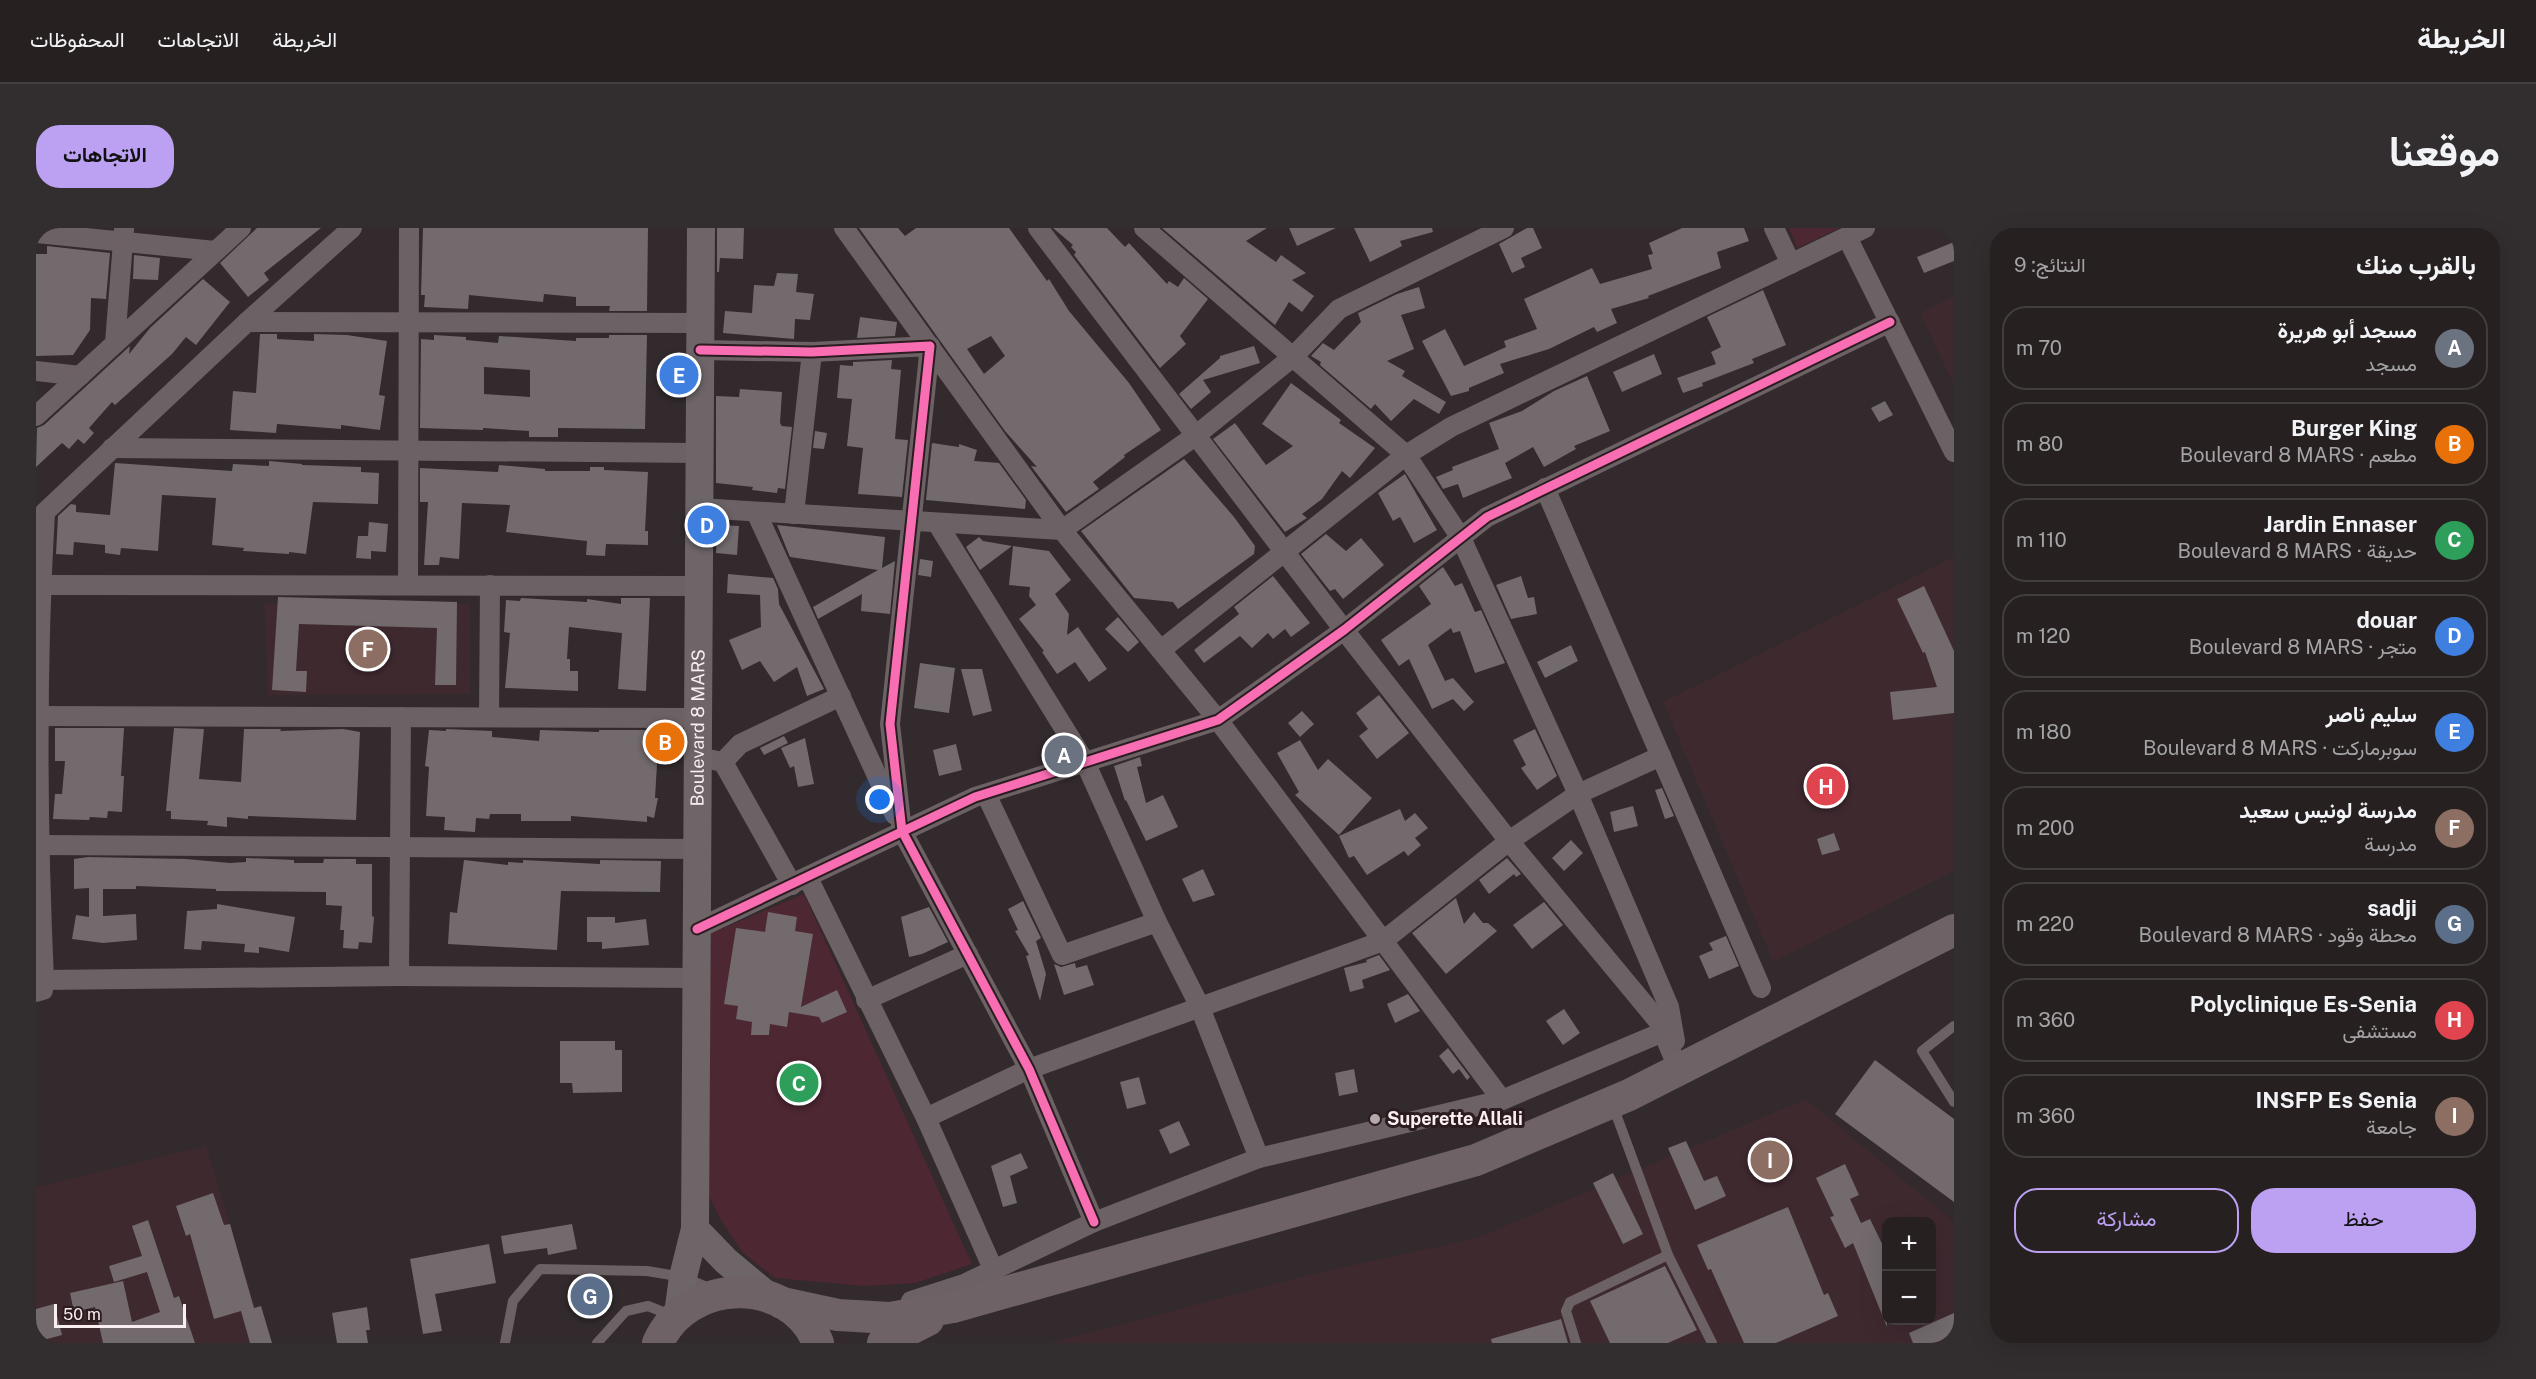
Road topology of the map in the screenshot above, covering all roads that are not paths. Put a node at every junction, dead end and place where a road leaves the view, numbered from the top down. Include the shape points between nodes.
1 (241, 228) edge
2 (352, 228) edge
3 (409, 228) edge
4 (701, 228) edge
5 (844, 228) edge
6 (1038, 228) edge
7 (1144, 228) edge
8 (1504, 228) edge
9 (1774, 228) edge
10 (1865, 228) edge
11 (36, 232) edge
12 (123, 235) edge
13 (1847, 237) junction
14 (215, 250) junction
15 (1791, 264) junction
16 (409, 321) junction
17 (247, 322) junction
18 (1890, 322) junction
19 (700, 337) junction
20 (115, 343) junction
21 (930, 346) junction
22 (812, 352) junction
23 (1294, 356) junction
24 (36, 371) edge
25 (80, 376) junction
26 (36, 416) edge
27 (1195, 436) junction
28 (112, 448) junction
29 (409, 451) junction
30 (1954, 452) edge
31 (699, 453) junction
32 (1406, 455) junction
33 (1545, 488) junction
34 (699, 508) junction
35 (756, 512) junction
36 (794, 514) junction
37 (910, 521) junction
38 (937, 523) junction
39 (1062, 530) junction
40 (1461, 538) junction
41 (1284, 552) junction
42 (38, 585) edge
43 (408, 585) junction
44 (490, 585) junction
45 (699, 586) junction
46 (1344, 630) junction
47 (1161, 650) junction
48 (841, 696) junction
49 (39, 716) junction
50 (401, 717) junction
51 (489, 717) junction
52 (698, 718) junction
53 (1218, 720) junction
54 (1661, 756) junction
55 (710, 760) junction
56 (1085, 762) junction
57 (986, 794) junction
58 (1578, 794) junction
59 (902, 831) junction
60 (1509, 841) junction
61 (38, 845) junction
62 (401, 847) junction
63 (697, 849) junction
64 (800, 881) junction
65 (1157, 922) junction
66 (697, 929) junction
67 (1954, 930) edge
68 (1383, 940) junction
69 (968, 954) junction
70 (399, 976) junction
71 (697, 978) junction
72 (40, 986) edge
73 (1761, 988) dead end
74 (866, 1000) junction
75 (1199, 1005) junction
76 (1954, 1026) edge
77 (1663, 1032) junction
78 (1029, 1069) junction
79 (1679, 1071) junction
80 (1502, 1100) junction
81 (1954, 1102) edge
82 (1612, 1103) junction
83 (926, 1118) junction
84 (1259, 1158) junction
85 (1094, 1222) junction
86 (695, 1229) junction
87 (1668, 1255) junction
88 (993, 1271) junction
89 (683, 1277) junction
90 (721, 1292) junction
91 (775, 1299) junction
92 (953, 1307) junction
93 (665, 1330) edge
94 (505, 1343) edge
95 (597, 1343) edge
96 (818, 1343) edge
97 (883, 1343) edge
98 (1576, 1343) edge
99 (1712, 1343) edge

1 - 14 street
2 - 17 street
3 - 16 street
4 - 19 main road, Boulevard 8 MARS
5 - 21 street
6 - 27 street
7 - 23 street
8 - 23 street via 1339,309
9 - 15 street
10 - 13 street
11 - 12 street
12 - 14 street
12 - 20 street
13 - 15 street
13 - 18 street
14 - 20 street
15 - 32 street via 1451,427
16 - 17 street
16 - 19 street
16 - 29 street
17 - 28 street
18 - 30 street
18 - 33 street
19 - 22 street
19 - 31 main road, Boulevard 8 MARS
20 - 25 street
21 - 22 street
21 - 37 street
21 - 39 street
22 - 36 street
23 - 27 street
23 - 32 street
24 - 25 street
25 - 26 street
27 - 39 street
27 - 41 street
28 - 29 street
28 - 42 street via 45,512
29 - 31 street
29 - 43 street
31 - 34 main road, Boulevard 8 MARS
32 - 40 street
32 - 41 street
33 - 40 street via 1486,517
33 - 54 street
34 - 35 street
34 - 45 main road, Boulevard 8 MARS
35 - 36 street
35 - 48 street
36 - 37 street
37 - 38 street
37 - 59 street via 891,724
38 - 39 street
38 - 56 street
39 - 47 street
40 - 46 street
40 - 58 street
41 - 46 street
41 - 47 street
42 - 43 street
42 - 49 street
43 - 44 street
44 - 45 street
44 - 51 street
45 - 52 main road, Boulevard 8 MARS
46 - 53 street
46 - 60 street
47 - 53 street
48 - 55 street
48 - 59 street
49 - 50 street
49 - 61 street
50 - 51 street
50 - 62 street
51 - 52 street
52 - 55 main road, Boulevard 8 MARS
53 - 56 street
53 - 68 street
54 - 58 street
54 - 73 street
55 - 63 main road, Boulevard 8 MARS
55 - 64 street
56 - 57 street
56 - 65 street
57 - 59 street
57 - 65 street via 1062,955
58 - 60 street
58 - 79 street via 1669,1007
59 - 64 street
59 - 69 street
60 - 68 street
60 - 77 street via 1659,1022
61 - 62 street
61 - 72 street
62 - 63 street
62 - 70 street
63 - 66 main road, Boulevard 8 MARS
64 - 66 street
64 - 74 street
65 - 75 street
66 - 71 main road, Boulevard 8 MARS
67 - 79 main road
68 - 75 street
68 - 80 street
69 - 74 street
69 - 78 street
70 - 71 street
70 - 72 street
71 - 86 main road, Boulevard 8 MARS
74 - 83 street
75 - 78 street
75 - 84 street
76 - 81 lane via 1922,1051
77 - 79 street
77 - 80 street
78 - 83 street
78 - 85 street
79 - 82 main road
80 - 84 street
82 - 87 lane
82 - 92 main road via 1476,1160
83 - 88 street
84 - 85 street
85 - 88 street
86 - 89 main road, Boulevard 8 MARS
86 - 91 main road via 726,1261
87 - 98 lane via 1570,1302 1566,1311
87 - 99 lane
88 - 91 street via 920,1300 863,1306
89 - 90 lane
89 - 93 main road, Boulevard 8 MARS
89 - 94 lane via 647,1271 540,1269 513,1300
90 - 91 main road via 745,1291
90 - 93 main road via 698,1300
91 - 92 main road via 838,1315 890,1318
91 - 96 main road via 802,1318
92 - 97 main road
93 - 95 lane via 648,1306 626,1311

